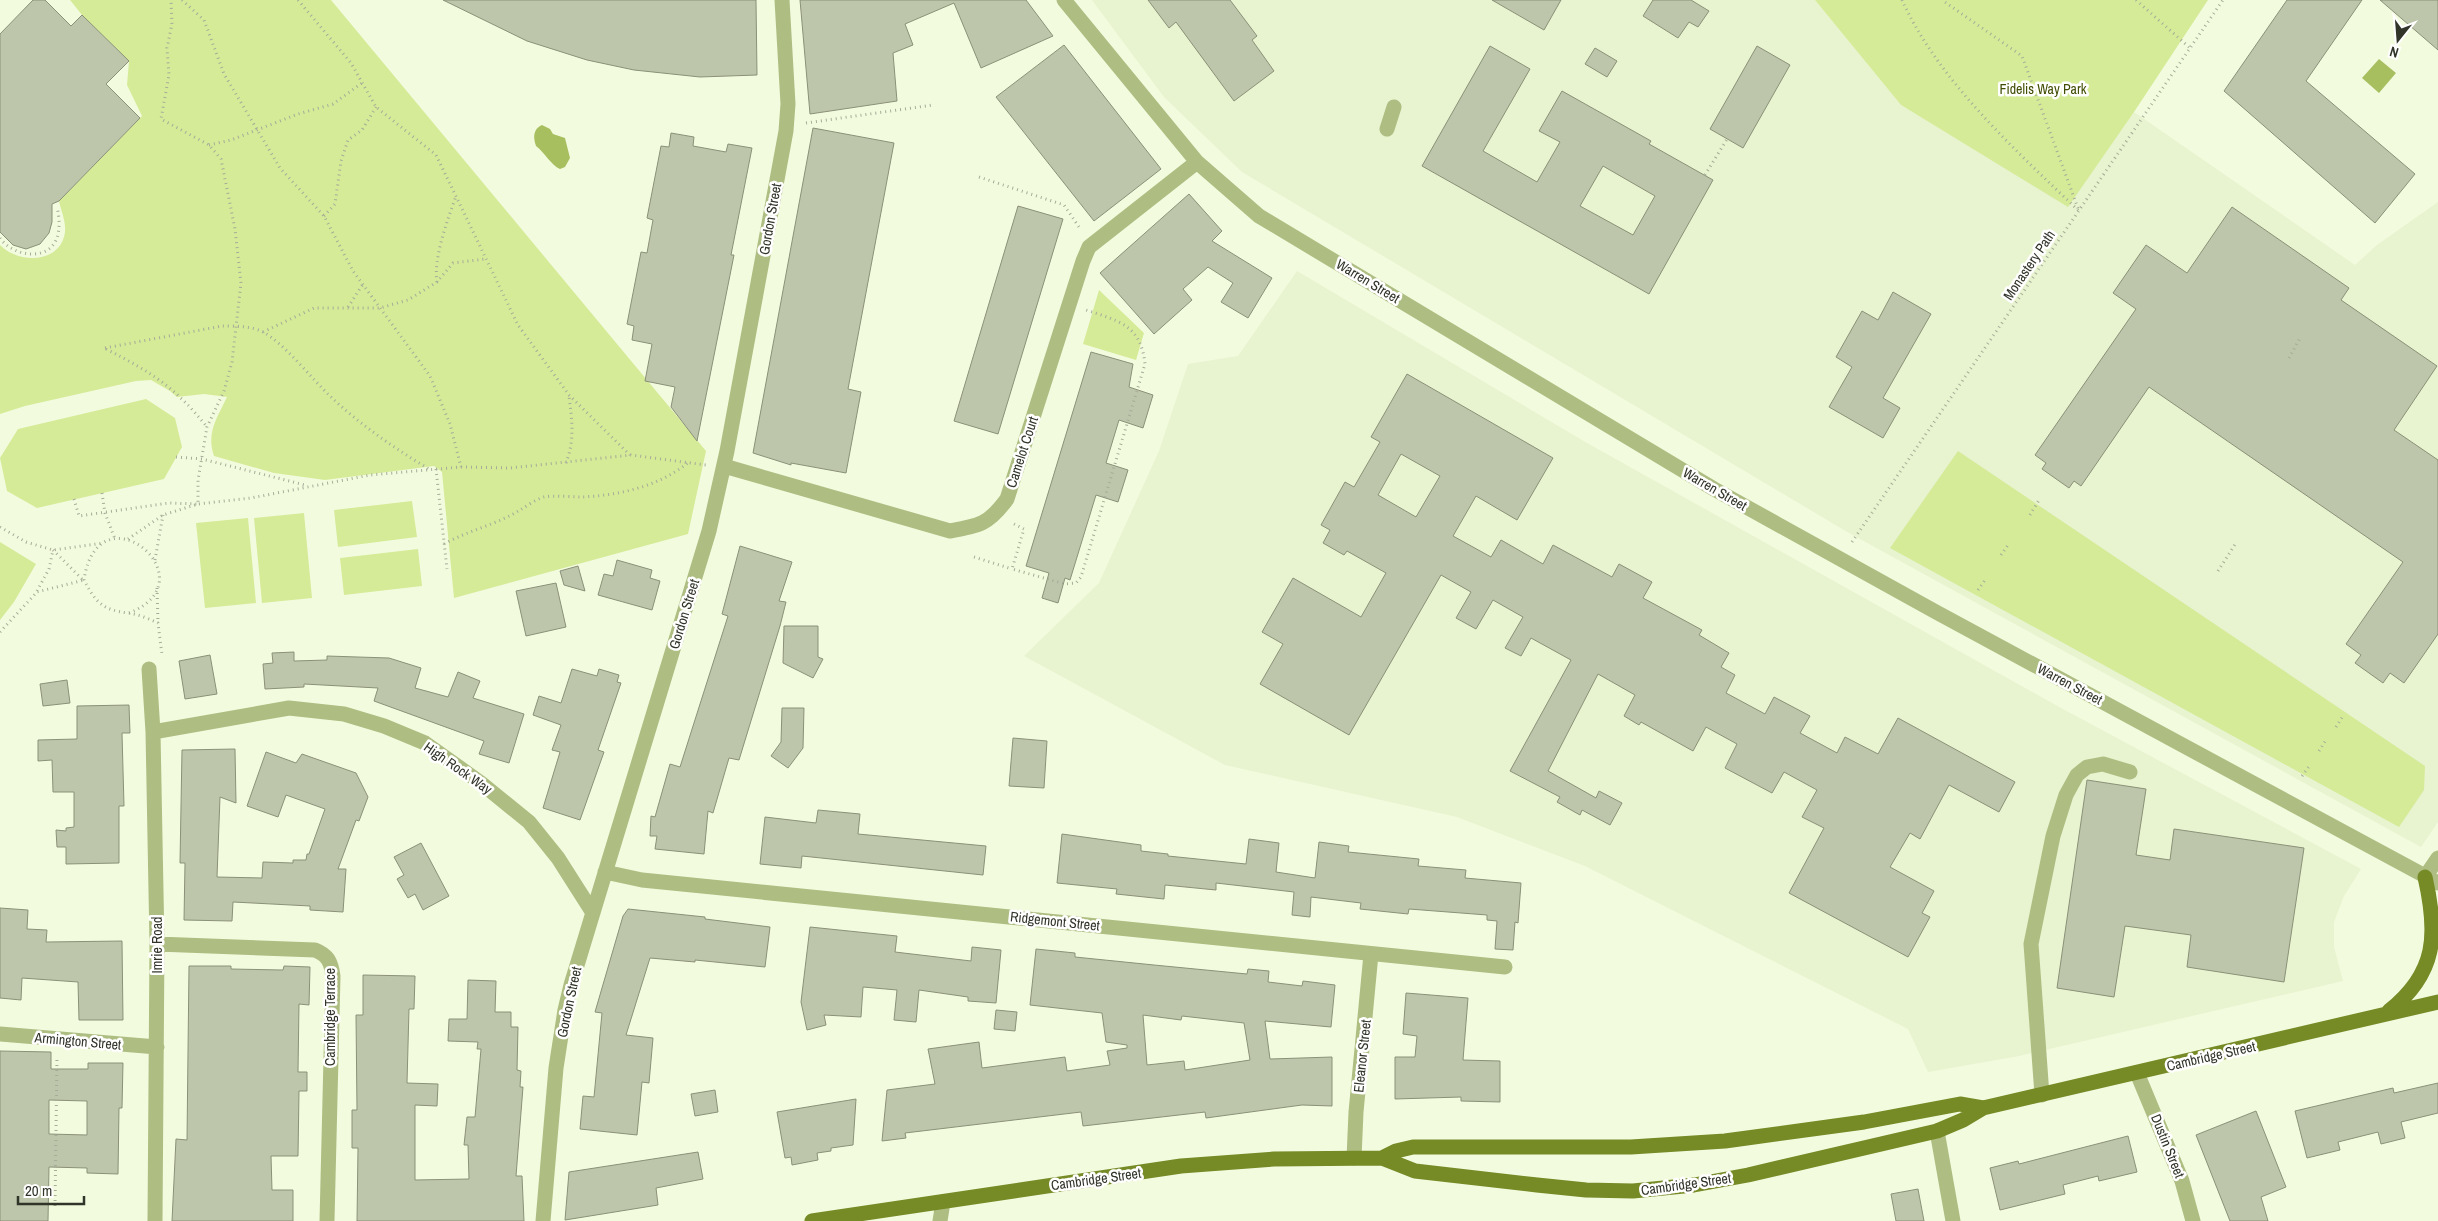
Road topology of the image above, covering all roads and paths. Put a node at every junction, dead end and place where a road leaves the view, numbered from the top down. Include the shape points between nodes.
1 (171, 0) edge
2 (182, 0) edge
3 (298, 0) edge
4 (782, 0) edge
5 (1064, 0) edge
6 (1902, 0) edge
7 (1942, 0) edge
8 (2136, 0) edge
9 (2223, 0) edge
10 (2190, 48) junction
11 (362, 83) junction
12 (933, 105) dead end
13 (376, 107) junction
14 (1394, 107) dead end
15 (806, 123) dead end
16 (1387, 129) dead end
17 (259, 130) junction
18 (1728, 139) dead end
19 (209, 145) junction
20 (1197, 162) junction
21 (1705, 175) dead end
22 (978, 177) dead end
23 (456, 196) junction
24 (57, 207) dead end
25 (2078, 211) junction
26 (324, 216) junction
27 (1080, 230) dead end
28 (0, 238) edge
29 (485, 259) junction
30 (437, 282) junction
31 (363, 284) junction
32 (348, 307) junction
33 (380, 308) junction
34 (1081, 309) dead end
35 (238, 326) junction
36 (263, 332) junction
37 (2300, 338) dead end
38 (2289, 358) dead end
39 (569, 395) junction
40 (207, 427) junction
41 (631, 455) junction
42 (176, 457) dead end
43 (202, 459) junction
44 (689, 462) junction
45 (566, 463) junction
46 (707, 465) dead end
47 (724, 466) junction
48 (461, 467) junction
49 (430, 469) junction
50 (436, 469) junction
51 (307, 486) junction
52 (102, 493) dead end
53 (74, 499) dead end
54 (2040, 500) dead end
55 (198, 504) junction
56 (105, 513) junction
57 (163, 515) junction
58 (2030, 515) dead end
59 (1014, 524) dead end
60 (0, 527) edge
61 (115, 539) junction
62 (128, 539) junction
63 (1852, 542) dead end
64 (104, 543) junction
65 (2236, 543) dead end
66 (444, 544) junction
67 (2008, 545) dead end
68 (53, 550) junction
69 (2001, 555) dead end
70 (974, 557) dead end
71 (155, 561) junction
72 (447, 569) dead end
73 (1012, 569) junction
74 (2218, 571) dead end
75 (84, 580) junction
76 (1985, 580) dead end
77 (157, 585) junction
78 (1978, 590) dead end
79 (37, 592) junction
80 (129, 613) junction
81 (158, 623) junction
82 (0, 632) edge
83 (162, 658) dead end
84 (149, 669) dead end
85 (2343, 716) dead end
86 (2336, 727) dead end
87 (153, 732) junction
88 (2326, 740) dead end
89 (2319, 751) dead end
90 (2310, 765) dead end
91 (2130, 772) dead end
92 (2302, 776) dead end
93 (2438, 858) edge
94 (605, 872) junction
95 (2432, 880) edge
96 (593, 913) junction
97 (157, 944) junction
98 (1371, 954) junction
99 (1505, 967) dead end
100 (2438, 1002) edge
101 (2385, 1014) junction
102 (0, 1034) edge
103 (156, 1047) junction
104 (57, 1051) dead end
105 (2138, 1073) junction
106 (2042, 1095) junction
107 (1983, 1108) junction
108 (1937, 1130) junction
109 (1354, 1158) junction
110 (1382, 1158) junction
111 (943, 1202) junction
112 (55, 1206) dead end
113 (155, 1221) edge
114 (327, 1221) edge
115 (543, 1221) edge
116 (812, 1221) edge
117 (940, 1221) edge
118 (1953, 1221) edge
119 (2194, 1221) edge

1 - 19 path via 172,24 167,48 169,76 161,119
2 - 17 path via 204,20 224,74
3 - 11 path via 351,64
4 - 47 street, Gordon Street via 788,104 786,131
5 - 20 street, Warren Street
6 - 25 path via 1911,20 1979,112
7 - 25 path via 2022,56
8 - 10 path
9 - 10 path, Monastery Path
10 - 25 path, Monastery Path
11 - 13 path
11 - 17 path via 333,104
12 - 15 path
13 - 23 path via 436,155
13 - 26 path via 362,130 348,140 341,160 335,204
14 - 16 street
17 - 19 path
17 - 26 path via 280,168
18 - 21 path
19 - 35 path via 221,159 235,229 241,283
20 - 47 street, Camelot Court via 1089,247 1007,499 996,515 979,526 950,531
20 - 95 street, Warren Street via 1259,216 1714,489
22 - 27 path via 1064,205
23 - 29 path
23 - 30 path via 447,220
24 - 28 path via 58,234 47,250 33,255 18,253 8,248
25 - 63 path, Monastery Path
26 - 31 path
29 - 30 path via 453,263
29 - 39 path via 518,324
30 - 33 path via 408,300
31 - 32 path
31 - 33 path
32 - 33 path
32 - 36 path via 314,308
33 - 48 path via 430,376 450,424
34 - 73 path via 1117,320 1135,332 1144,349 1142,376 1081,577 1076,583 1066,584
35 - 36 path
35 - 40 path via 224,391
35 - 40 path via 222,326 104,348 174,390
36 - 49 path via 331,397 372,430
37 - 38 path
39 - 41 path
39 - 45 path via 574,430
40 - 43 path
41 - 44 path
41 - 45 path
42 - 43 path
43 - 51 path
43 - 55 path
44 - 46 path
44 - 66 path via 651,484 619,493 543,497 503,521
45 - 48 path via 510,468
47 - 94 street, Gordon Street via 709,530
48 - 50 path
49 - 50 path
49 - 51 path
50 - 66 path
51 - 55 path via 251,498
52 - 56 path
53 - 56 path via 79,516
54 - 58 path
55 - 56 path via 168,503
55 - 57 path
56 - 61 path
57 - 62 path
57 - 71 path
59 - 73 path via 1024,528
60 - 68 path via 26,542
61 - 62 path
61 - 64 path
62 - 71 path via 141,544
64 - 68 path
64 - 75 path via 88,560
65 - 74 path
66 - 72 path
67 - 69 path
68 - 75 path
68 - 79 path via 49,569
70 - 73 path
71 - 77 path via 159,574
75 - 79 path
75 - 80 path via 98,603 120,613
76 - 78 path
77 - 80 path via 153,598 142,608
77 - 81 path
79 - 82 path
80 - 81 path
81 - 83 path
84 - 87 street, Imrie Road
85 - 86 path
87 - 96 street, High Rock Way via 289,708 344,714 384,726 425,743 529,822 558,858
87 - 97 street, Imrie Road
88 - 89 path
90 - 92 path
91 - 106 street via 2103,764 2087,767 2077,775 2066,795 2053,836 2031,944
93 - 95 street
94 - 96 street, Gordon Street
94 - 98 street, Ridgemont Street via 642,880
95 - 101 main road via 2437,920 2432,961 2407,997
96 - 115 street, Gordon Street via 565,1010 556,1068
97 - 103 street, Imrie Road
97 - 114 street, Cambridge Terrace via 315,950 331,962
98 - 99 street, Ridgemont Street
98 - 109 street, Eleanor Street
100 - 101 main road, Cambridge Street
101 - 105 main road, Cambridge Street
102 - 103 street, Armington Street
103 - 113 street, Imrie Road
104 - 112 path
105 - 106 main road, Cambridge Street
105 - 119 street, Dustin Street via 2182,1181
106 - 107 main road, Cambridge Street
107 - 108 main road, Cambridge Street
107 - 110 main road, Cambridge Street via 1960,1104 1864,1122 1725,1141 1631,1147 1413,1147
108 - 110 main road, Cambridge Street via 1748,1175 1633,1191 1586,1190 1424,1172 1397,1166
108 - 118 street
109 - 110 main road, Cambridge Street
109 - 111 main road, Cambridge Street via 1274,1159 1181,1166
111 - 116 main road, Cambridge Street
111 - 117 street

